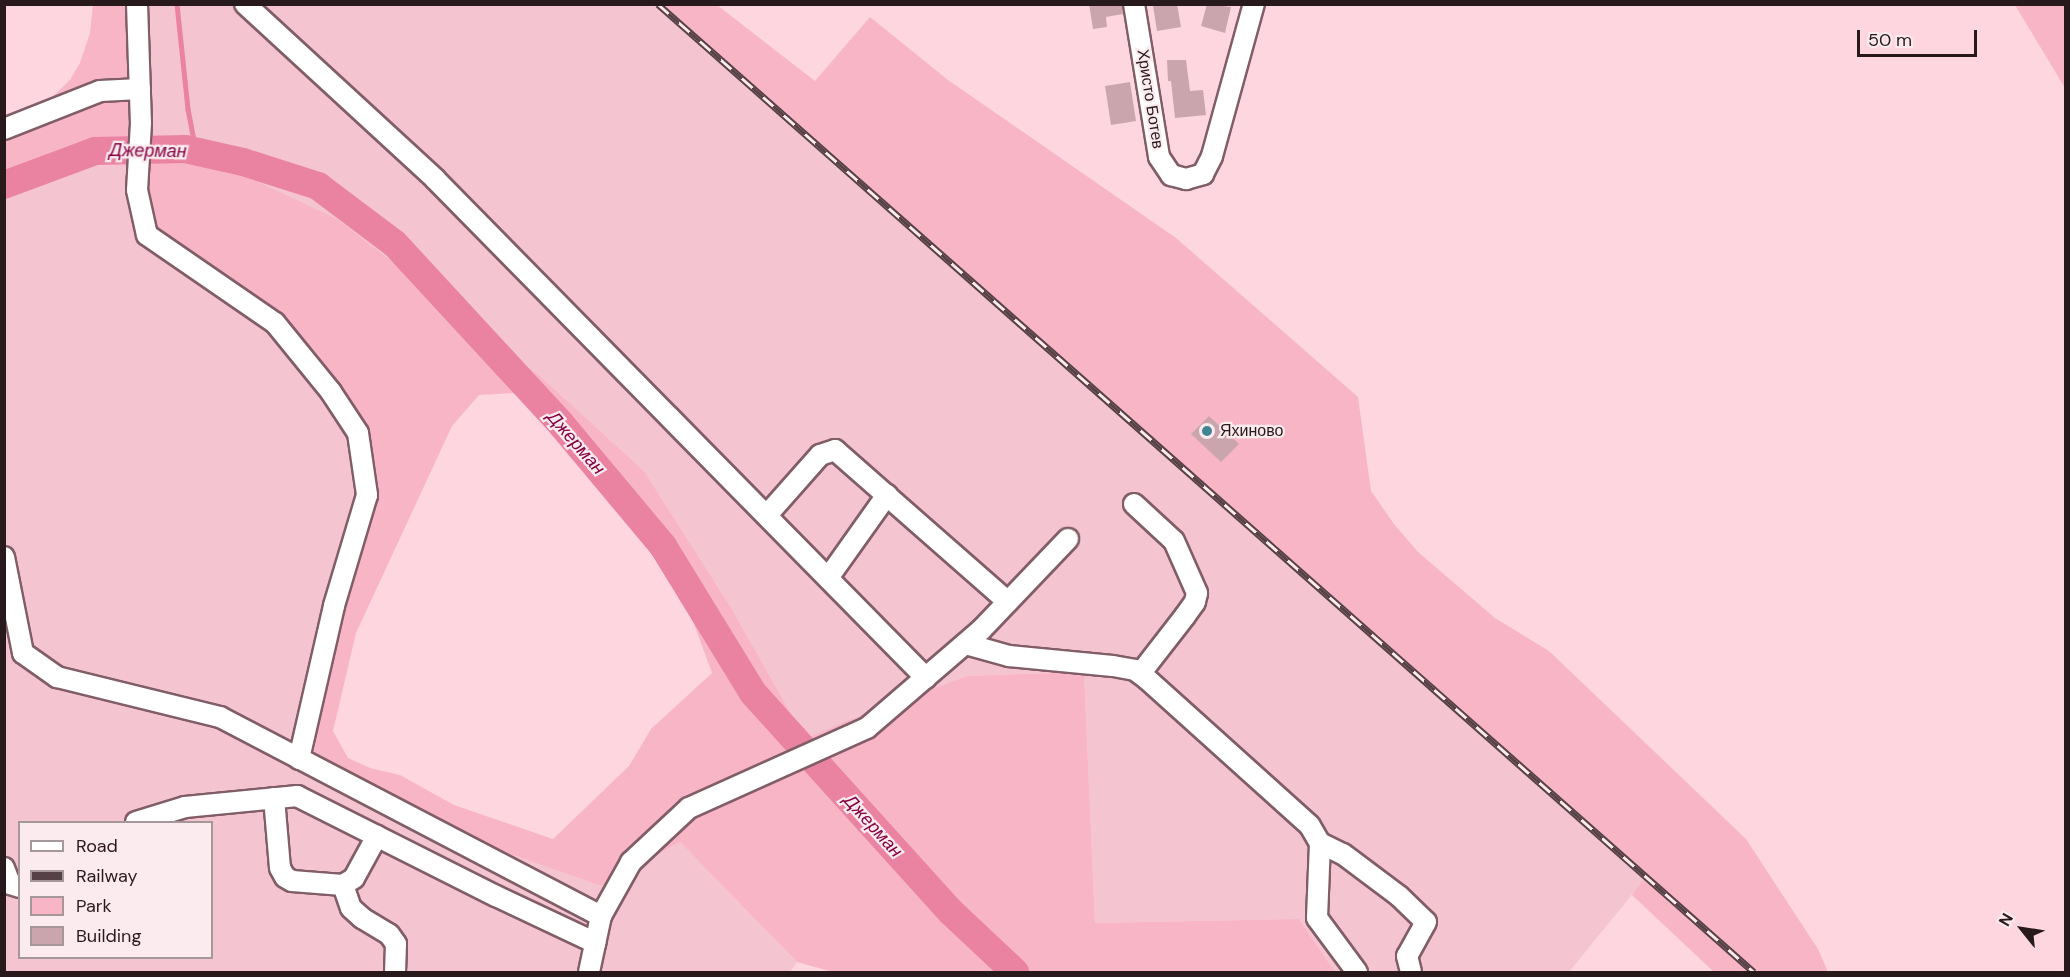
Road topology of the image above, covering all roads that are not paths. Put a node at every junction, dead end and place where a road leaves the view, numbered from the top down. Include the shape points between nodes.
1 (137, 4) edge
2 (245, 4) edge
3 (1134, 4) edge
4 (1254, 4) edge
5 (140, 89) junction
6 (4, 129) edge
7 (886, 495) junction
8 (1134, 504) dead end
9 (767, 515) junction
10 (1068, 539) dead end
11 (4, 557) edge
12 (828, 578) junction
13 (1008, 602) junction
14 (966, 644) junction
15 (1140, 674) junction
16 (926, 678) junction
17 (299, 759) junction
18 (274, 798) junction
19 (139, 821) edge
20 (376, 836) junction
21 (1320, 843) junction
22 (4, 868) edge
23 (343, 885) junction
24 (18, 886) edge
25 (602, 916) junction
26 (596, 943) junction
27 (395, 972) edge
28 (589, 972) edge
29 (1357, 972) edge
30 (1411, 972) edge

1 - 5 street
2 - 9 street via 435,179
3 - 4 street, Христо Ботев via 1159,157 1171,175 1186,179 1203,174 1212,156
5 - 6 street via 100,91
5 - 17 street via 137,190 147,235 274,323 331,392 358,433 367,495 334,606
7 - 9 street via 835,450 827,451
7 - 12 street
7 - 13 street
8 - 15 street via 1174,541 1197,593 1195,602
9 - 12 street
10 - 13 street
11 - 17 street via 23,653 57,676 220,717
12 - 16 street
13 - 14 street
14 - 15 street via 1009,656 1113,666
14 - 16 street
15 - 21 street via 1310,826
16 - 25 street via 867,728 689,808 631,862
17 - 25 street
18 - 19 street via 185,807
18 - 20 street via 297,796
18 - 23 street via 280,867 285,877 292,882
20 - 23 street via 354,878
20 - 26 street
21 - 29 street via 1317,918
21 - 30 street via 1343,854 1399,896 1426,922 1407,956
22 - 24 street via 10,884
23 - 27 street via 351,908 389,934 396,944
25 - 26 street
26 - 28 street

